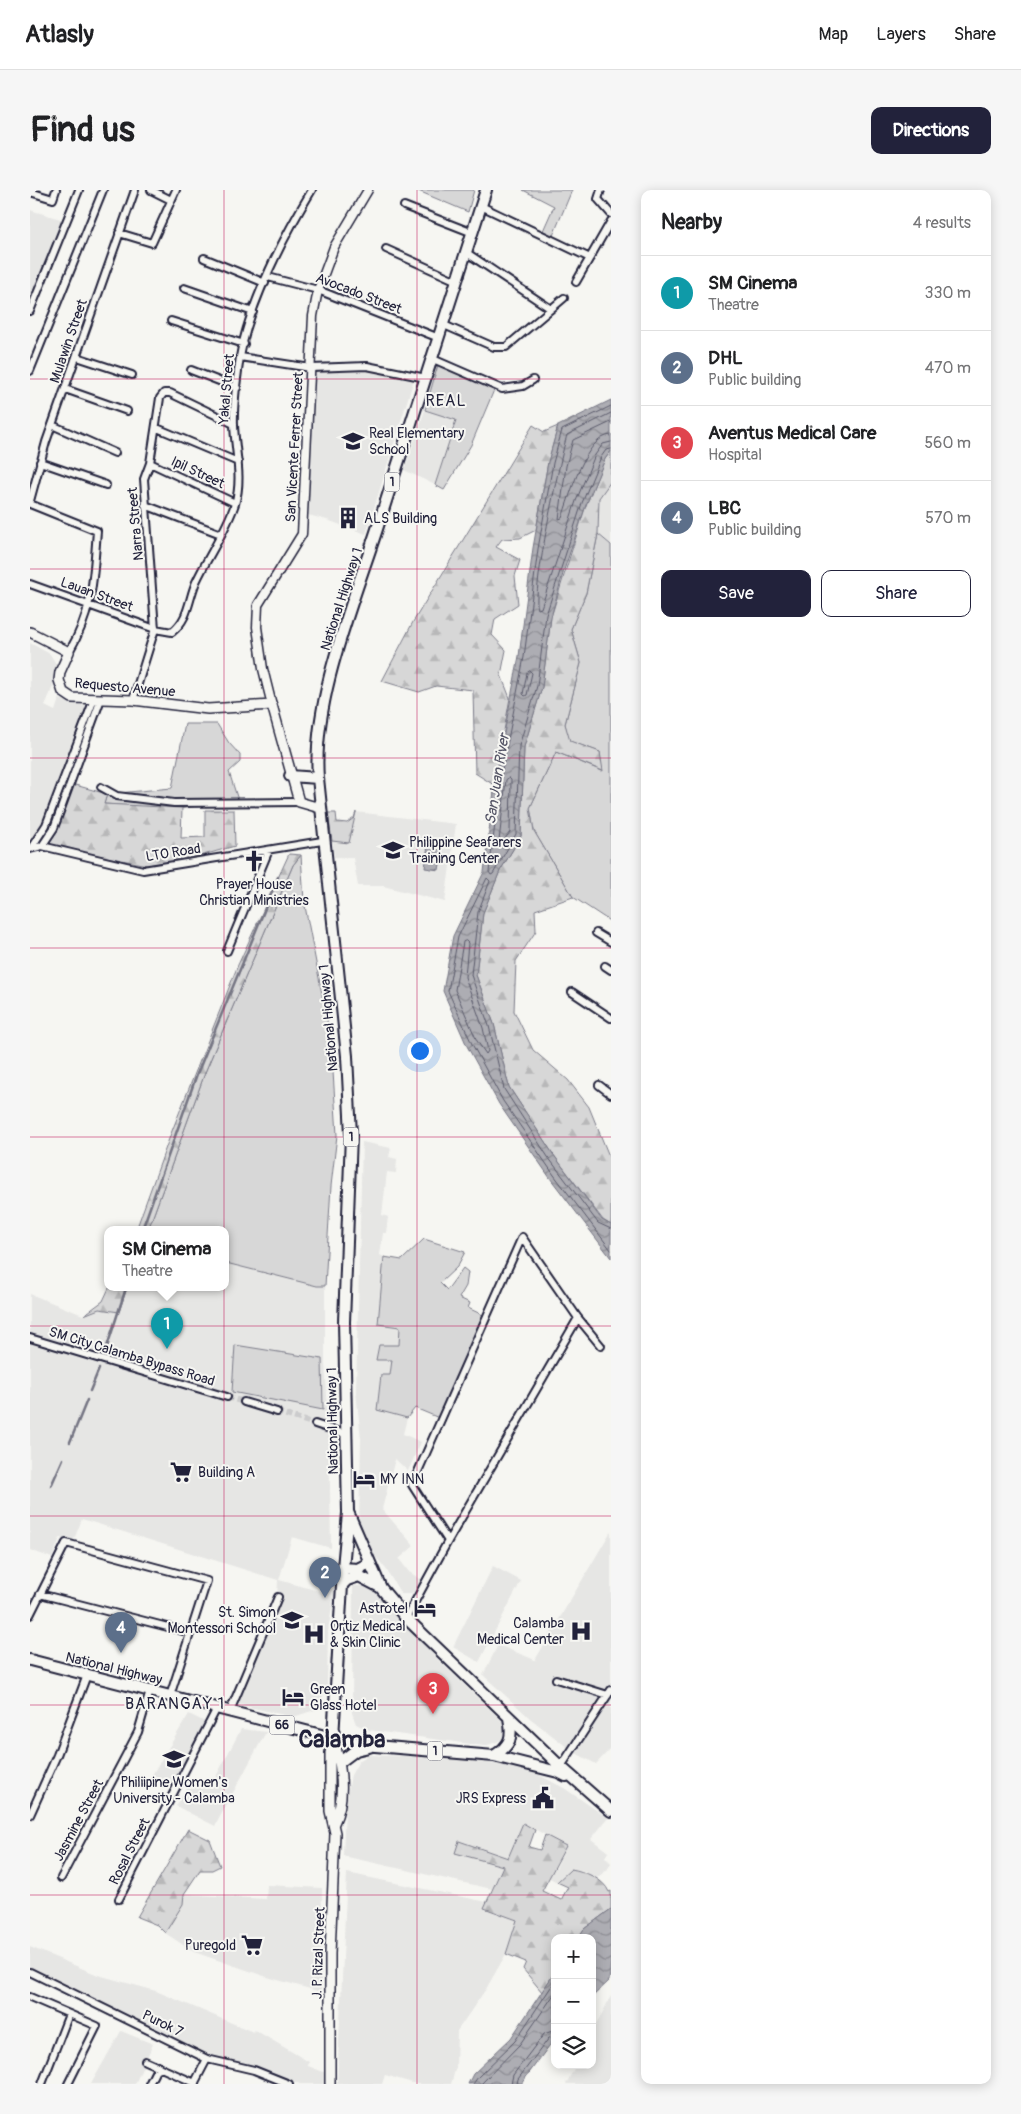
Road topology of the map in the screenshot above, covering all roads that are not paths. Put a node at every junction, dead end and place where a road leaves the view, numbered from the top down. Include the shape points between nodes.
1 (56, 190) edge
2 (79, 190) edge
3 (103, 190) edge
4 (135, 190) edge
5 (152, 190) edge
6 (176, 190) edge
7 (312, 190) edge
8 (368, 190) edge
9 (486, 190) edge
10 (601, 190) edge
11 (30, 192) edge
12 (171, 200) junction
13 (404, 206) dead end
14 (481, 206) junction
15 (611, 214) edge
16 (611, 221) edge
17 (119, 232) junction
18 (473, 233) junction
19 (386, 249) dead end
20 (467, 253) junction
21 (204, 258) dead end
22 (590, 258) junction
23 (266, 280) junction
24 (457, 281) junction
25 (576, 282) dead end
26 (184, 288) dead end
27 (318, 290) junction
28 (564, 298) dead end
29 (551, 309) junction
30 (30, 311) edge
31 (253, 312) junction
32 (171, 321) dead end
33 (444, 325) junction
34 (439, 338) junction
35 (244, 344) junction
36 (77, 357) junction
37 (240, 357) junction
38 (433, 359) junction
39 (311, 368) junction
40 (191, 370) dead end
41 (30, 371) edge
42 (132, 376) dead end
43 (426, 378) junction
44 (533, 380) dead end
45 (237, 388) junction
46 (65, 390) junction
47 (127, 411) dead end
48 (234, 424) junction
49 (52, 425) junction
50 (157, 428) junction
51 (115, 452) dead end
52 (40, 462) junction
53 (238, 462) junction
54 (150, 463) junction
55 (106, 485) dead end
56 (30, 502) edge
57 (235, 503) junction
58 (145, 505) junction
59 (220, 534) junction
60 (30, 584) edge
61 (90, 604) junction
62 (155, 629) junction
63 (30, 632) edge
64 (69, 652) junction
65 (98, 699) junction
66 (133, 700) junction
67 (272, 705) junction
68 (290, 776) junction
69 (318, 778) junction
70 (101, 787) dead end
71 (299, 802) junction
72 (320, 808) junction
73 (322, 841) junction
74 (42, 846) junction
75 (31, 848) edge
76 (269, 850) junction
77 (596, 932) dead end
78 (611, 942) edge
79 (227, 951) dead end
80 (572, 992) dead end
81 (611, 1018) edge
82 (600, 1085) dead end
83 (611, 1094) edge
84 (578, 1318) junction
85 (30, 1338) edge
86 (601, 1346) dead end
87 (227, 1397) tunnel mouth
88 (244, 1402) tunnel mouth
89 (278, 1412) tunnel mouth
90 (315, 1424) tunnel mouth
91 (345, 1434) junction
92 (348, 1512) junction
93 (448, 1541) junction
94 (369, 1564) junction
95 (343, 1568) junction
96 (342, 1585) junction
97 (381, 1588) junction
98 (40, 1594) junction
99 (278, 1597) dead end
100 (30, 1615) edge
101 (406, 1618) junction
102 (191, 1633) junction
103 (30, 1660) edge
104 (87, 1675) junction
105 (556, 1679) dead end
106 (150, 1691) junction
107 (609, 1692) edge
108 (170, 1696) junction
109 (217, 1708) junction
110 (230, 1711) junction
111 (508, 1717) junction
112 (333, 1738) junction
113 (375, 1746) junction
114 (494, 1756) junction
115 (340, 1762) junction
116 (559, 1770) junction
117 (611, 1811) edge
118 (30, 1815) edge
119 (334, 1823) junction
120 (61, 1878) dead end
121 (118, 1899) dead end
122 (30, 1972) edge
123 (30, 1997) edge
124 (70, 2014) junction
125 (208, 2059) junction
126 (145, 2061) dead end
127 (158, 2066) junction
128 (195, 2083) edge
129 (42, 2084) edge
130 (68, 2084) edge
131 (149, 2084) edge
132 (290, 2084) edge
133 (330, 2084) edge

1 - 11 street via 53,199
2 - 30 street
3 - 41 street
4 - 17 street, Mulawin Street
5 - 12 street
6 - 12 street
7 - 23 street, Yakal Street
8 - 27 street, San Vicente Ferrer Street via 334,247
9 - 14 main road, National Highway 1 / 1
10 - 15 street via 598,199
12 - 17 street via 152,243
13 - 18 street
14 - 18 main road, National Highway 1 / 1
14 - 22 street
16 - 22 street
17 - 36 street, Mulawin Street
18 - 20 main road, National Highway 1 / 1
19 - 24 street
20 - 24 main road, National Highway 1 / 1
20 - 29 street
21 - 23 street, Avocado Street
22 - 25 street
23 - 27 street, Avocado Street
23 - 31 street, Yakal Street
24 - 33 main road, National Highway 1 / 1
26 - 31 street
27 - 34 street, Avocado Street
27 - 39 street, San Vicente Ferrer Street via 313,316
28 - 29 street
29 - 33 street via 506,347 494,347
31 - 35 street, Yakal Street
32 - 35 street
33 - 34 main road, National Highway 1 / 1
34 - 38 main road, National Highway 1 / 1
35 - 37 street, Yakal Street
36 - 42 street
36 - 46 street, Mulawin Street
37 - 39 street
37 - 45 street, Yakal Street
38 - 43 main road, National Highway 1 / 1
38 - 44 street via 502,389 522,386
39 - 43 street via 367,366
39 - 67 street, San Vicente Ferrer Street via 302,534 258,605 257,628
40 - 45 street
43 - 69 main road, National Highway 1 / 1 via 329,680 319,723
45 - 48 street, Yakal Street
46 - 47 street
46 - 49 street, Mulawin Street
48 - 50 street, Narra Street via 164,393 160,398
48 - 53 street, Yakal Street
49 - 51 street
49 - 52 street, Mulawin Street
50 - 53 street
50 - 54 street, Narra Street
52 - 55 street
52 - 56 street, Mulawin Street
53 - 57 street, Yakal Street
54 - 57 street, Ipil Street
54 - 58 street, Narra Street via 144,479
56 - 61 street via 97,531
57 - 59 street, Yakal Street
58 - 59 street
58 - 62 street, Narra Street
59 - 62 street, Yakal Street via 198,578 186,618 172,632
60 - 61 street, Lauan Street
61 - 62 street, Lauan Street
61 - 64 street via 79,636
62 - 66 street, Narra Street
63 - 64 main road
64 - 65 main road, Requesto Avenue via 60,672 60,688 72,698
65 - 66 main road, Requesto Avenue
65 - 74 street via 54,828
65 - 75 street via 46,825
66 - 67 main road, Requesto Avenue via 208,709
67 - 68 main road
68 - 69 main road
68 - 71 main road
69 - 72 main road, National Highway 1 / 1
70 - 71 street via 117,796 174,803
71 - 72 main road
72 - 73 main road, National Highway 1 / 1
73 - 76 street, LTO Road
73 - 91 main road, National Highway 1 / 1 via 346,1056 351,1135 345,1277
74 - 75 street, LTO Road
74 - 76 street, LTO Road via 143,870
76 - 79 street
77 - 78 street
80 - 81 street
82 - 83 street
84 - 86 street
84 - 93 street
84 - 93 street via 522,1237 412,1485
85 - 87 street, SM City Calamba Bypass Road
88 - 89 street
90 - 91 street
91 - 92 main road, National Highway 1 / 1
92 - 94 main road, National Highway 1 / 1
92 - 95 main road
93 - 101 street
94 - 95 main road via 358,1569
94 - 97 main road, National Highway 1 / 1
95 - 96 main road
96 - 97 main road, 1 via 359,1576
96 - 112 main road
97 - 101 main road, National Highway 1 / 1
98 - 100 street
98 - 102 street
98 - 102 street via 66,1543 207,1581
99 - 110 street
101 - 111 main road, National Highway 1 / 1
102 - 108 street
103 - 104 main road, National Highway / 66
104 - 106 main road, National Highway / 66
104 - 118 street
105 - 107 street
106 - 108 main road, National Highway / 66
106 - 120 street, Jasmine Street via 138,1732
107 - 116 street
108 - 109 main road, National Highway / 66
109 - 110 main road, National Highway / 66
109 - 121 street, Rosal Street
110 - 112 main road, National Highway / 66
111 - 114 main road via 512,1733 510,1741
111 - 116 main road, National Highway 1 / 1
112 - 113 main road, National Highway 1 / 1
112 - 115 main road, J. P. Rizal Street
112 - 119 main road, J. P. Rizal Street via 330,1811
113 - 114 main road, National Highway 1 / 1
113 - 115 main road via 356,1750
114 - 116 main road, National Highway 1 / 1
115 - 119 main road, J. P. Rizal Street via 340,1811
116 - 117 main road, National Highway 1 / 1
119 - 133 main road, J. P. Rizal Street
122 - 125 street, Purok 7
123 - 124 street
124 - 129 street
124 - 130 street via 97,2026
125 - 128 street
125 - 132 street, Purok 7 via 254,2070
126 - 127 street
127 - 128 street
127 - 131 street

